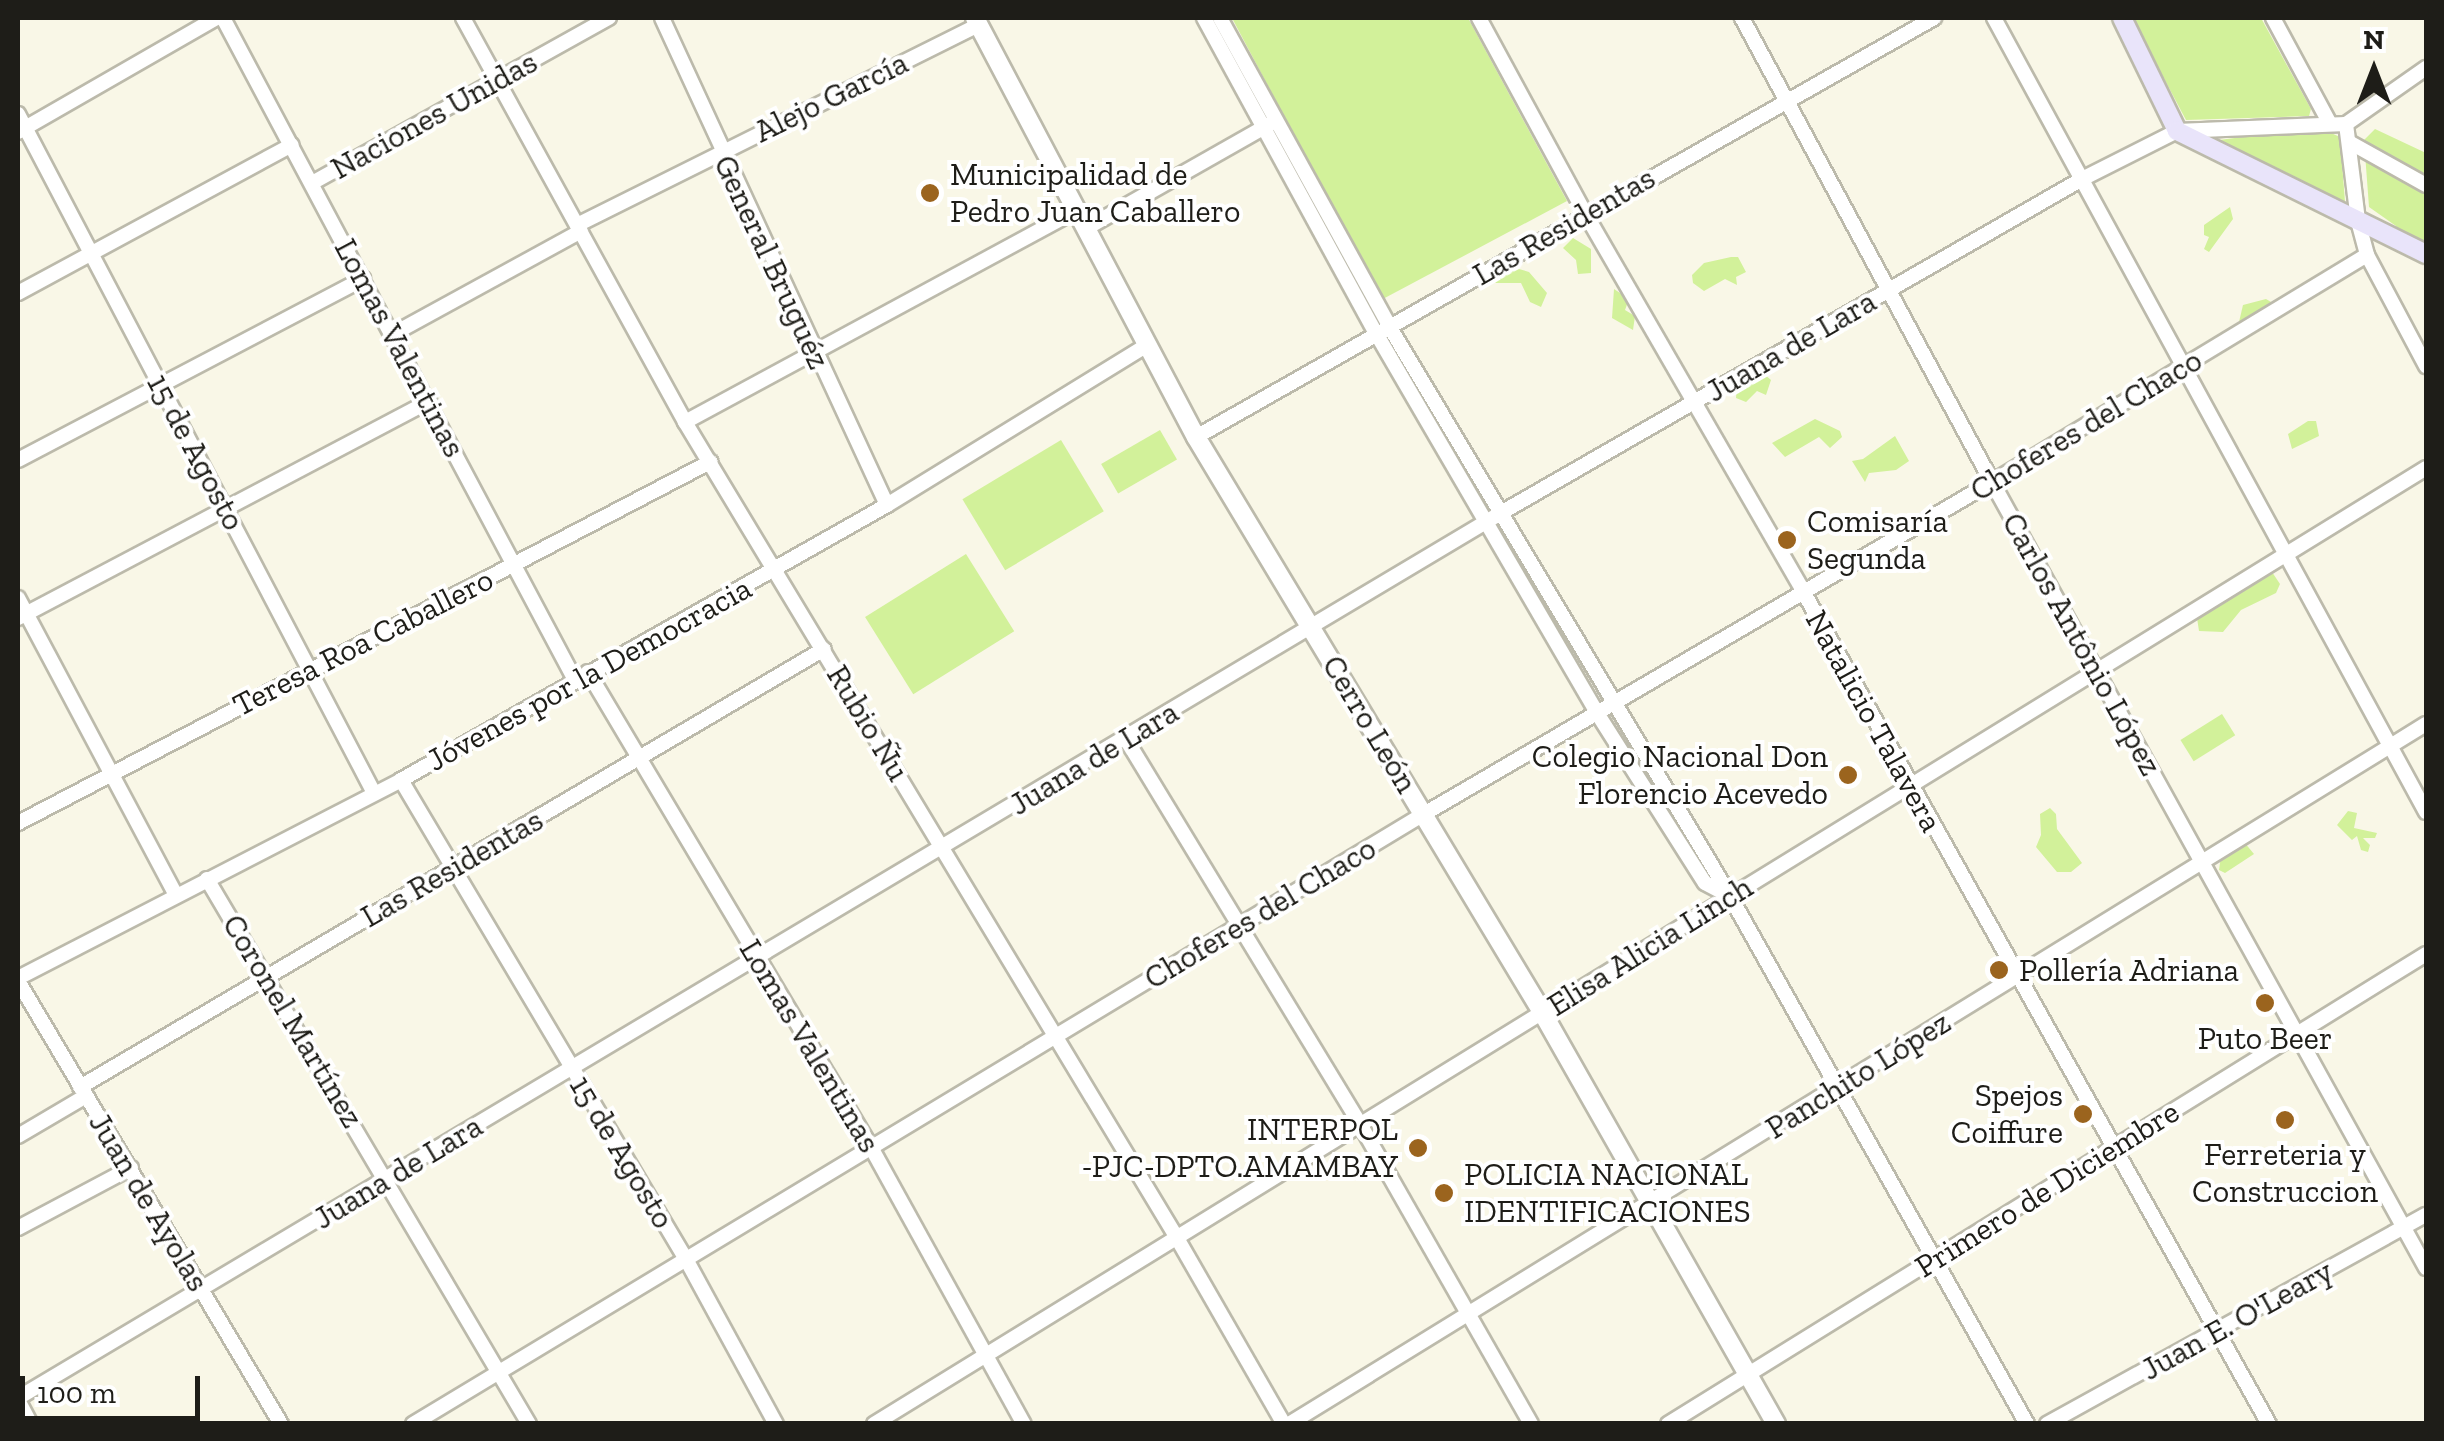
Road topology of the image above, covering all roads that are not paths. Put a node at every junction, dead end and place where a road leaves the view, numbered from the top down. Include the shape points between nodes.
1 (220, 18) edge
2 (463, 18) edge
3 (609, 18) edge
4 (662, 18) edge
5 (1204, 18) edge
6 (1220, 18) edge
7 (1480, 18) edge
8 (1742, 18) edge
9 (1934, 18) edge
10 (1994, 18) edge
11 (2122, 18) edge
12 (2273, 18) edge
13 (977, 22) edge
14 (1234, 60) junction
15 (2426, 68) edge
16 (497, 80) junction
17 (1788, 100) junction
18 (1269, 124) junction
19 (2330, 124) junction
20 (2346, 124) junction
21 (20, 125) edge
22 (2177, 131) junction
23 (2348, 142) junction
24 (292, 145) junction
25 (721, 151) junction
26 (2082, 180) junction
27 (312, 183) junction
28 (2426, 186) edge
29 (1075, 211) junction
30 (1584, 213) junction
31 (2358, 220) junction
32 (579, 228) junction
33 (1084, 229) junction
34 (91, 253) junction
35 (2426, 254) edge
36 (2366, 255) junction
37 (363, 278) junction
38 (1891, 288) junction
39 (18, 292) edge
40 (1383, 329) junction
41 (393, 334) junction
42 (1146, 345) junction
43 (814, 352) junction
44 (2426, 366) edge
45 (2184, 367) junction
46 (161, 384) junction
47 (428, 401) junction
48 (1693, 402) junction
49 (685, 422) junction
50 (1196, 437) junction
51 (18, 460) edge
52 (710, 462) junction
53 (2426, 468) edge
54 (1992, 482) junction
55 (887, 505) junction
56 (227, 510) junction
57 (1493, 518) junction
58 (2286, 554) junction
59 (515, 564) junction
60 (775, 569) junction
61 (1804, 592) junction
62 (18, 598) edge
63 (1559, 614) junction
64 (22, 616) edge
65 (1544, 622) junction
66 (1312, 629) junction
67 (824, 648) junction
68 (310, 668) junction
69 (2098, 673) junction
70 (582, 676) junction
71 (1613, 704) junction
72 (1597, 713) junction
73 (2426, 724) edge
74 (1126, 739) junction
75 (2391, 746) junction
76 (637, 759) junction
77 (111, 773) junction
78 (401, 780) junction
79 (1910, 789) junction
80 (373, 791) junction
81 (1670, 812) junction
82 (2426, 812) edge
83 (1424, 814) junction
84 (18, 823) edge
85 (942, 848) junction
86 (2202, 862) junction
87 (453, 868) junction
88 (208, 879) junction
89 (176, 895) junction
90 (1730, 896) junction
91 (1239, 925) junction
92 (2426, 954) edge
93 (758, 957) junction
94 (267, 976) junction
95 (2016, 978) junction
96 (18, 980) edge
97 (1542, 1012) junction
98 (2297, 1032) junction
99 (1056, 1037) junction
100 (572, 1069) junction
101 (1838, 1088) junction
102 (83, 1092) junction
103 (1360, 1124) junction
104 (18, 1136) edge
105 (2114, 1148) junction
106 (872, 1149) junction
107 (130, 1168) junction
108 (387, 1178) junction
109 (1650, 1203) junction
110 (2426, 1215) edge
111 (2404, 1227) junction
112 (18, 1228) edge
113 (1177, 1238) junction
114 (1935, 1259) junction
115 (687, 1262) junction
116 (2426, 1268) edge
117 (200, 1288) junction
118 (1468, 1313) junction
119 (2218, 1332) junction
120 (986, 1355) junction
121 (500, 1372) junction
122 (1748, 1374) junction
123 (18, 1399) edge
124 (31, 1424) edge
125 (281, 1424) edge
126 (414, 1424) edge
127 (529, 1424) edge
128 (776, 1424) edge
129 (874, 1424) edge
130 (1024, 1424) edge
131 (1286, 1424) edge
132 (1530, 1424) edge
133 (1668, 1424) edge
134 (1776, 1424) edge
135 (2027, 1424) edge
136 (2047, 1424) edge
137 (2269, 1424) edge

1 - 21 street
1 - 24 street, Lomas Valentinas
2 - 16 street, Rubio Ñu
3 - 16 street, Naciones Unidas
4 - 25 street, General Bruguéz
5 - 14 street
6 - 14 street
7 - 30 street, Natalicio Talavera
8 - 17 street, Carlos Antônio López
9 - 17 street, Las Residentas
10 - 26 street
11 - 22 main road
12 - 19 street
13 - 25 street, Alejo García
13 - 29 street, Cerro León
14 - 18 street
15 - 20 street
16 - 27 street, Naciones Unidas
16 - 32 street, Rubio Ñu
17 - 30 street, Las Residentas
17 - 38 street, Carlos Antônio López
18 - 33 street
18 - 40 street
19 - 20 street
19 - 22 street
20 - 23 street
21 - 34 street, 15 de Agosto
22 - 26 street, Juana de Lara
22 - 31 main road
23 - 28 street
23 - 31 street
24 - 27 street, Lomas Valentinas
24 - 34 street, Naciones Unidas
25 - 32 street, Alejo García
25 - 43 street, General Bruguéz
26 - 38 street, Juana de Lara
26 - 45 street
27 - 37 street, Lomas Valentinas
29 - 33 street, Cerro León
29 - 43 street
30 - 40 street, Las Residentas
30 - 48 street, Natalicio Talavera
31 - 35 main road
31 - 36 street
32 - 41 street, Alejo García
32 - 49 street, Rubio Ñu
33 - 42 street, Cerro León
34 - 39 street, Naciones Unidas
34 - 46 street, 15 de Agosto
36 - 44 street
36 - 45 street, Choferes del Chaco
37 - 41 street, Lomas Valentinas
37 - 46 street
38 - 48 street, Juana de Lara
38 - 54 street, Carlos Antônio López
40 - 50 street, Las Residentas
40 - 57 street
41 - 47 street, Lomas Valentinas
42 - 50 street, Cerro León
42 - 55 street, Jóvenes por la Democracia
43 - 49 street
43 - 55 street, General Bruguéz
45 - 54 street, Choferes del Chaco
45 - 58 street
46 - 51 street
46 - 56 street, 15 de Agosto
47 - 56 street
47 - 59 street, Lomas Valentinas
48 - 57 street, Juana de Lara
48 - 61 street, Natalicio Talavera
49 - 52 street, Rubio Ñu
50 - 66 street, Cerro León
52 - 59 street, Teresa Roa Caballero
52 - 60 street, Rubio Ñu
53 - 58 street, Elisa Alicia Linch
54 - 61 street, Choferes del Chaco
54 - 69 street, Carlos Antônio López
55 - 60 street, Jóvenes por la Democracia
56 - 64 street
56 - 68 street, 15 de Agosto
57 - 63 street
57 - 65 street
57 - 66 street, Juana de Lara
58 - 69 street, Elisa Alicia Linch
58 - 75 street
59 - 68 street, Teresa Roa Caballero
59 - 70 street, Lomas Valentinas
60 - 67 street, Rubio Ñu
60 - 70 street, Jóvenes por la Democracia
61 - 71 street, Choferes del Chaco
61 - 79 street, Natalicio Talavera
62 - 64 street
63 - 65 street
63 - 71 street
64 - 77 street
65 - 72 street
66 - 74 street, Juana de Lara
66 - 83 street, Cerro León
67 - 76 street, Las Residentas
67 - 85 street, Rubio Ñu
68 - 77 street, Teresa Roa Caballero
68 - 80 street, 15 de Agosto
69 - 79 street, Elisa Alicia Linch
69 - 86 street, Carlos Antônio López
70 - 76 street, Lomas Valentinas
70 - 78 street, Jóvenes por la Democracia
71 - 72 street, Choferes del Chaco
71 - 81 street
72 - 81 street
72 - 83 street, Choferes del Chaco
73 - 75 street, Panchito López
74 - 85 street, Juana de Lara
74 - 91 street
75 - 82 street
75 - 86 street, Panchito López
76 - 87 street, Las Residentas
76 - 93 street, Lomas Valentinas
77 - 84 street, Teresa Roa Caballero
77 - 89 street
78 - 80 street, Jóvenes por la Democracia
78 - 87 street, 15 de Agosto
79 - 90 street, Elisa Alicia Linch
79 - 95 street, Natalicio Talavera
80 - 88 street, Jóvenes por la Democracia
81 - 90 street
83 - 91 street, Choferes del Chaco
83 - 97 street, Cerro León
85 - 93 street, Juana de Lara
85 - 99 street, Rubio Ñu
86 - 95 street, Panchito López
86 - 98 street, Carlos Antônio López
87 - 94 street, Las Residentas
87 - 100 street, 15 de Agosto
88 - 89 street, Jóvenes por la Democracia
88 - 94 street, Coronel Martínez
89 - 96 street, Jóvenes por la Democracia
90 - 97 street, Elisa Alicia Linch
90 - 101 street
91 - 99 street, Choferes del Chaco
91 - 103 street
92 - 98 street, Primero de Diciembre
93 - 100 street, Juana de Lara
93 - 106 street, Lomas Valentinas
94 - 102 street, Las Residentas
94 - 108 street, Coronel Martínez
95 - 101 street, Panchito López
95 - 105 street, Natalicio Talavera
96 - 102 street, Juan de Ayolas
97 - 103 street, Elisa Alicia Linch
97 - 109 street, Cerro León
98 - 105 street, Primero de Diciembre
98 - 111 street, Carlos Antônio López
99 - 106 street, Choferes del Chaco
99 - 113 street, Rubio Ñu
100 - 108 street, Juana de Lara
100 - 115 street, 15 de Agosto
101 - 109 street, Panchito López
101 - 114 street
102 - 104 street, Las Residentas
102 - 107 street, Juan de Ayolas
103 - 113 street, Elisa Alicia Linch
103 - 118 street
105 - 114 street, Primero de Diciembre
105 - 119 street, Natalicio Talavera
106 - 115 street, Choferes del Chaco
106 - 120 street, Lomas Valentinas
107 - 112 street
107 - 117 street, Juan de Ayolas
108 - 117 street, Juana de Lara
108 - 121 street, Coronel Martínez
109 - 118 street, Panchito López
109 - 122 street, Cerro León
110 - 111 street, Juan E. O'Leary
111 - 116 street, Carlos Antônio López
111 - 119 street, Juan E. O'Leary
113 - 120 street, Elisa Alicia Linch
113 - 131 street, Rubio Ñu
114 - 122 street, Primero de Diciembre
114 - 135 street
115 - 121 street, Choferes del Chaco
115 - 128 street, 15 de Agosto
117 - 123 street, Juana de Lara
117 - 125 street, Juan de Ayolas
118 - 131 street, Panchito López
118 - 132 street
119 - 136 street, Juan E. O'Leary
119 - 137 street, Natalicio Talavera
120 - 129 street, Elisa Alicia Linch
120 - 130 street, Lomas Valentinas
121 - 126 street, Choferes del Chaco
121 - 127 street, Coronel Martínez
122 - 133 street, Primero de Diciembre
122 - 134 street, Cerro León
123 - 124 street

